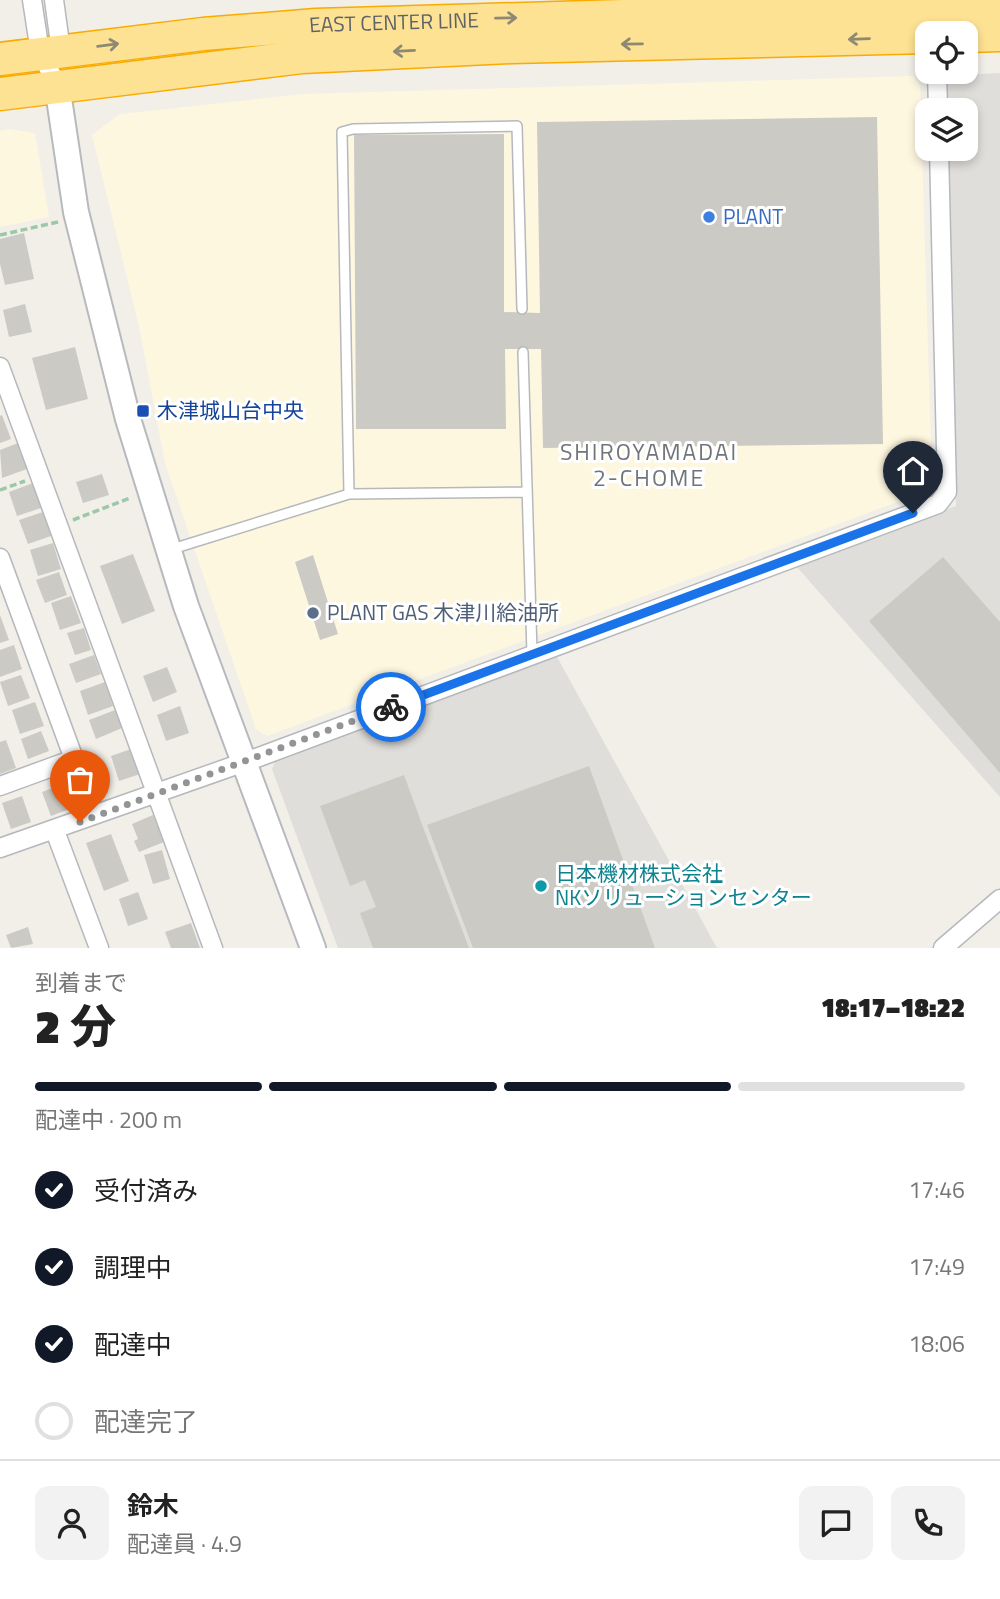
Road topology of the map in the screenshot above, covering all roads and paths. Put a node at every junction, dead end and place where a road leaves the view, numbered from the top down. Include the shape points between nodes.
1 (32, 0) edge
2 (54, 0) edge
3 (1000, 5) edge
4 (933, 15) edge
5 (1000, 35) edge
6 (978, 36) edge
7 (52, 51) junction
8 (0, 58) edge
9 (57, 85) junction
10 (0, 94) edge
11 (939, 161) edge
12 (58, 222) dead end
13 (0, 235) edge
14 (522, 309) dead end
15 (523, 352) dead end
16 (0, 367) edge
17 (40, 475) junction
18 (0, 490) edge
19 (527, 492) junction
20 (349, 494) junction
21 (130, 498) dead end
22 (59, 525) junction
23 (167, 551) junction
24 (0, 558) edge
25 (532, 653) junction
26 (244, 762) junction
27 (0, 786) edge
28 (156, 794) junction
29 (55, 831) junction
30 (0, 848) edge
31 (1000, 899) edge
32 (99, 948) edge
33 (213, 948) edge
34 (313, 948) edge
35 (943, 948) edge

1 - 7 street
2 - 7 street
3 - 4 highway, EAST CENTER LINE
7 -> 4 highway, EAST CENTER LINE via 316,25
4 -> 9 highway, EAST CENTER LINE via 512,47 302,57
5 - 6 highway
7 - 8 highway, EAST CENTER LINE
7 - 9 street
9 - 10 highway, EAST CENTER LINE
9 - 23 street via 75,212
11 - 25 street via 947,492 938,504
12 - 13 path
14 - 20 lane via 517,127 342,132
15 - 19 lane
16 - 17 street
17 - 18 path
17 - 22 street
19 - 20 lane
19 - 25 lane
20 - 23 lane
21 - 22 path
22 - 28 street
23 - 26 street
24 - 27 street via 74,759
25 - 26 street
26 - 28 street
26 - 34 street
28 - 29 street
28 - 33 street
29 - 30 street
29 - 32 street
31 - 35 street

